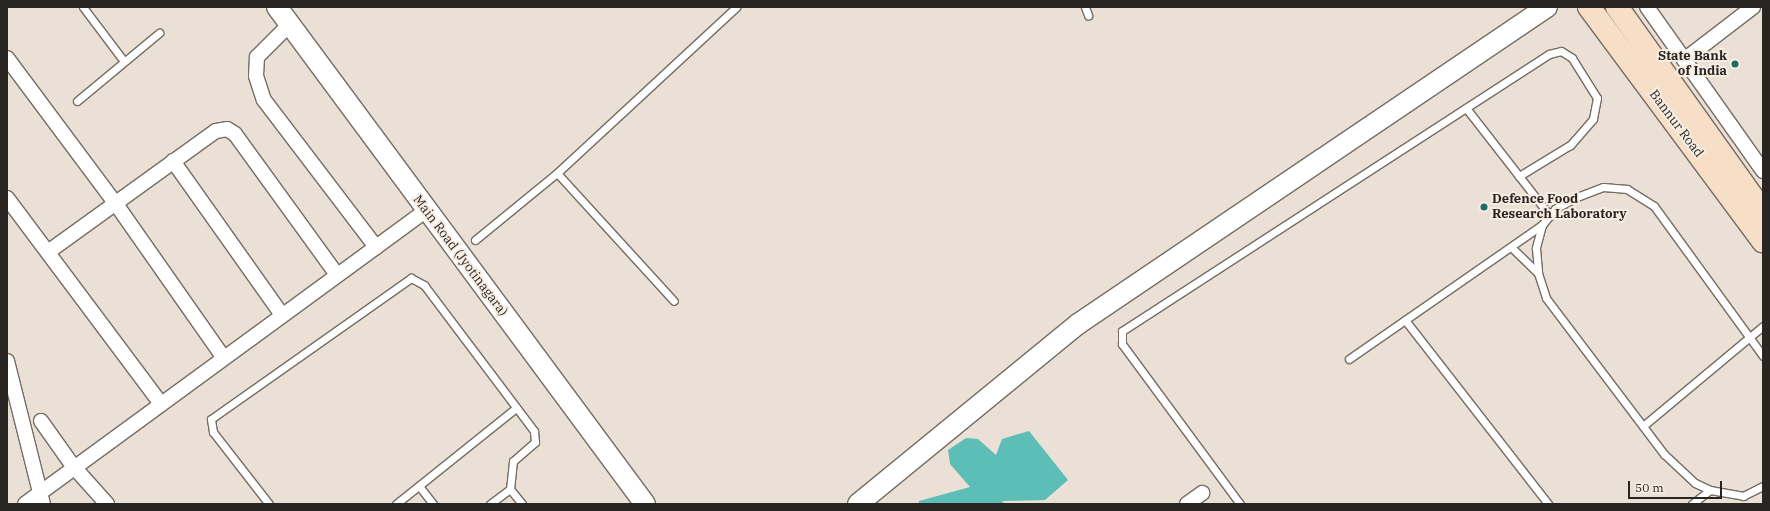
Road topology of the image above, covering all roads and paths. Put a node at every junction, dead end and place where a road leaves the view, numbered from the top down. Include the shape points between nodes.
1 (83, 7) edge
2 (277, 7) edge
3 (736, 7) edge
4 (1085, 7) edge
5 (1547, 7) edge
6 (1589, 7) edge
7 (1617, 7) edge
8 (1646, 7) edge
9 (1752, 7) edge
10 (1088, 15) dead end
11 (290, 24) junction
12 (159, 33) dead end
13 (7, 58) edge
14 (123, 60) junction
15 (1684, 60) junction
16 (77, 101) dead end
17 (1466, 108) junction
18 (173, 161) junction
19 (1763, 171) edge
20 (557, 173) junction
21 (1519, 176) junction
22 (7, 198) edge
23 (116, 204) junction
24 (426, 211) junction
25 (1763, 212) edge
26 (1550, 216) junction
27 (1542, 225) junction
28 (474, 240) dead end
29 (1763, 241) edge
30 (376, 247) junction
31 (1511, 247) junction
32 (48, 252) junction
33 (1538, 273) junction
34 (337, 275) junction
35 (674, 300) dead end
36 (282, 315) junction
37 (1405, 320) junction
38 (1763, 326) edge
39 (1750, 336) junction
40 (1763, 356) edge
41 (224, 358) junction
42 (1349, 359) dead end
43 (7, 361) edge
44 (11, 393) edge
45 (161, 404) junction
46 (516, 408) junction
47 (40, 421) dead end
48 (1643, 426) junction
49 (73, 466) junction
50 (419, 486) junction
51 (1763, 486) edge
52 (510, 489) junction
53 (1710, 490) junction
54 (1202, 493) dead end
55 (42, 498) edge
56 (25, 504) edge
57 (107, 504) edge
58 (269, 504) edge
59 (396, 504) edge
60 (433, 504) edge
61 (490, 504) edge
62 (522, 504) edge
63 (645, 504) edge
64 (858, 504) edge
65 (1186, 504) edge
66 (1240, 504) edge
67 (1548, 504) edge
68 (1692, 504) edge

1 - 14 lane
2 - 11 street, Main Road (Jyotinagara)
3 - 20 lane
4 - 10 lane
5 - 64 street via 1078,324
6 - 29 main road, Bannur Road
7 - 25 main road
8 - 15 street
9 - 15 street
11 - 24 street, Main Road (Jyotinagara)
11 - 30 street via 257,57 256,76 264,100
12 - 14 lane
13 - 23 street
14 - 16 lane
15 - 19 street
17 - 21 lane
17 - 21 lane via 1549,54 1561,51 1572,58 1597,98 1593,120 1570,145
17 - 66 lane via 1122,331 1122,344
18 - 23 street
18 - 34 street via 216,132 231,131
18 - 36 street
20 - 28 lane
20 - 35 lane
21 - 26 lane
22 - 32 street
23 - 32 street
23 - 41 street
24 - 30 street
24 - 63 street, Main Road (Jyotinagara)
26 - 27 lane
26 - 39 lane via 1579,196 1603,187 1627,189 1654,206
27 - 31 lane
27 - 33 lane via 1536,248
30 - 34 street
31 - 33 lane
31 - 37 lane
32 - 45 street
33 - 48 lane via 1546,298 1563,323
34 - 36 street
36 - 41 street
37 - 42 lane
37 - 67 lane
38 - 39 lane
39 - 40 lane
39 - 48 lane
41 - 45 street
43 - 44 street
44 - 55 street
45 - 49 street
46 - 50 lane
46 - 52 lane via 536,436 535,442 513,461
46 - 58 lane via 424,285 411,278 211,419 214,432
47 - 49 street
48 - 53 lane via 1690,478
49 - 55 street
49 - 57 street
50 - 59 lane
50 - 60 lane
51 - 53 lane via 1743,496
52 - 61 lane
52 - 62 lane
53 - 68 lane
54 - 65 street
55 - 56 street

